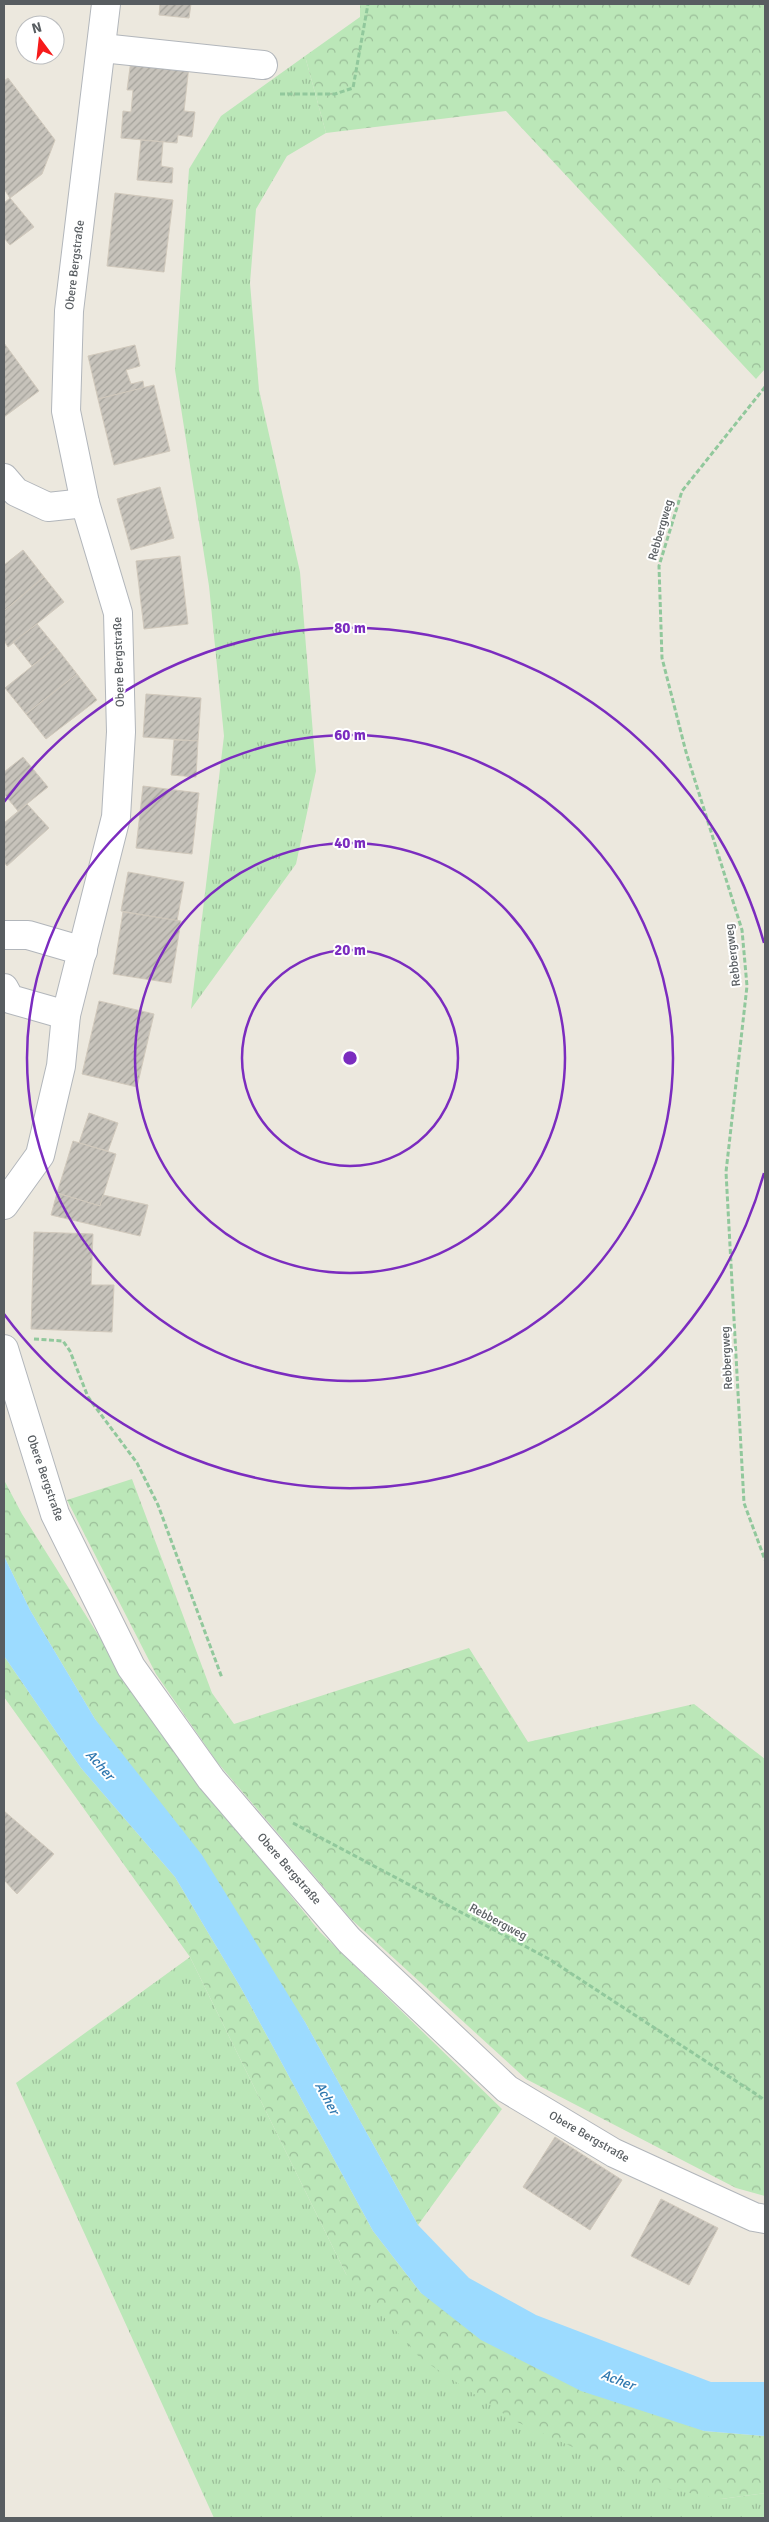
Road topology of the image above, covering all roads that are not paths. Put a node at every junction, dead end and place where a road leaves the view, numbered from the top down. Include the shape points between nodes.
1 (106, 4) edge
2 (102, 48) junction
3 (264, 65) road end
4 (4, 478) edge
5 (85, 503) junction
6 (4, 934) edge
7 (83, 951) junction
8 (4, 988) edge
9 (66, 1015) junction
10 (4, 1205) edge
11 (14, 1344) edge
12 (765, 2219) edge

1 - 2 street, Obere Bergstraße
2 - 3 street
2 - 5 street, Obere Bergstraße via 69,311 66,411
4 - 5 street via 16,492 48,507
5 - 7 street, Obere Bergstraße via 118,613 121,732 116,817
6 - 7 street via 28,936
7 - 9 street, Obere Bergstraße
8 - 9 street via 10,999
9 - 10 street, Obere Bergstraße via 61,1066 40,1155
11 - 12 street, Obere Bergstraße via 55,1514 131,1667 211,1779 349,1940 507,2089 614,2153 754,2217

